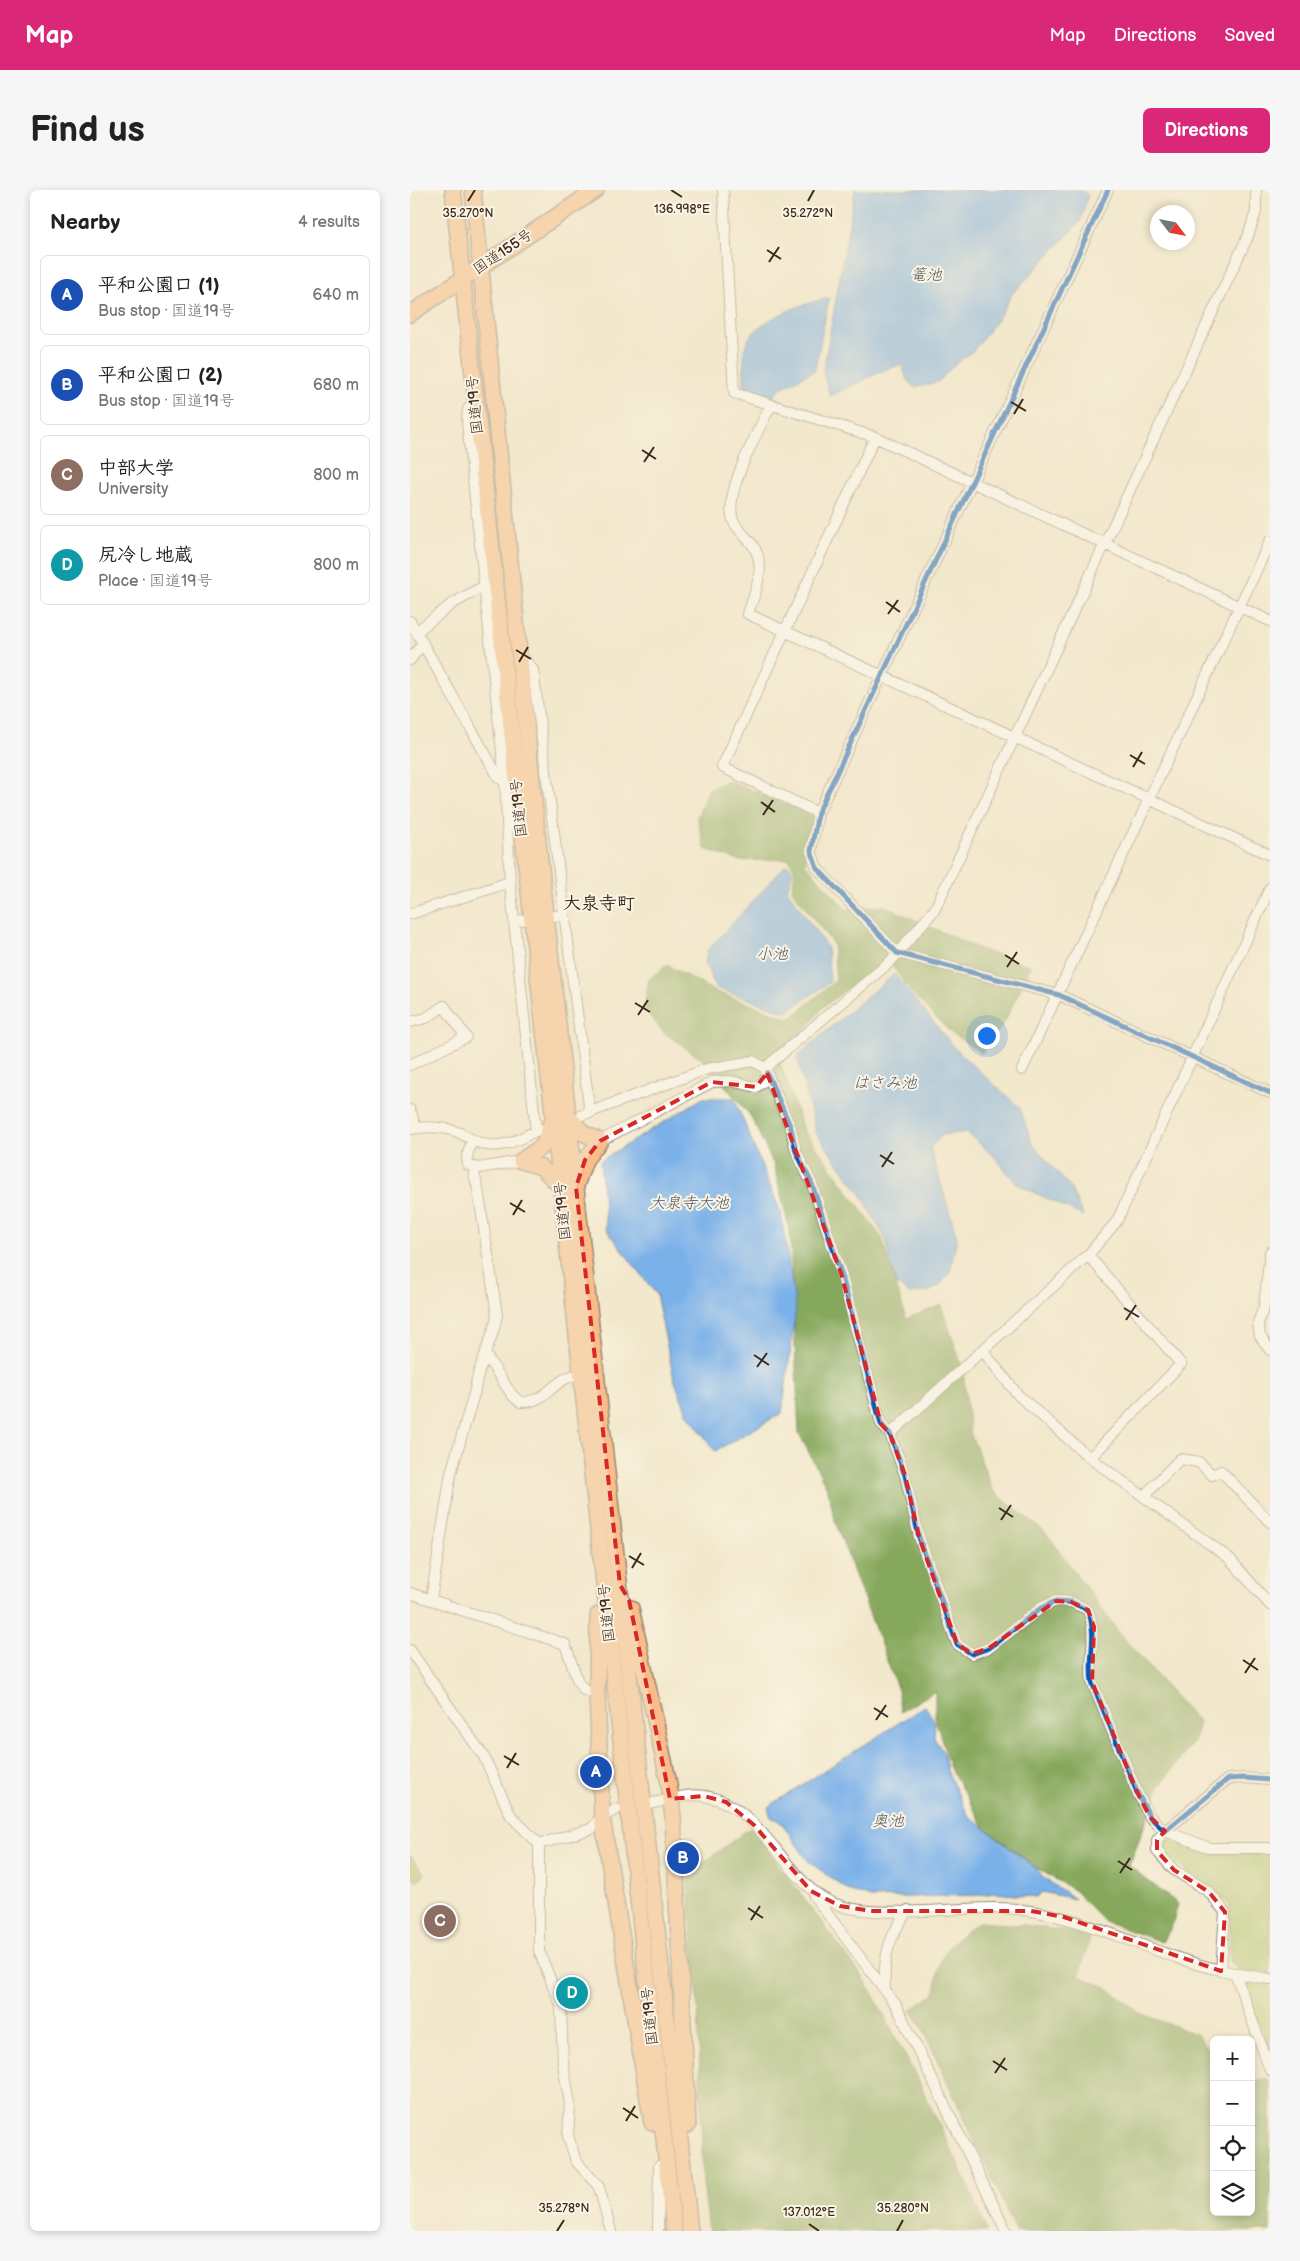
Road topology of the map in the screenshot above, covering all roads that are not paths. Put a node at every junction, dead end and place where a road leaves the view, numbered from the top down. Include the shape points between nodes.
1 (453, 190) edge
2 (473, 190) edge
3 (596, 190) edge
4 (723, 190) edge
5 (1108, 190) edge
6 (1256, 190) edge
7 (481, 264) junction
8 (462, 280) junction
9 (410, 314) edge
10 (475, 401) junction
11 (772, 405) junction
12 (875, 437) junction
13 (972, 483) junction
14 (1270, 541) edge
15 (1104, 544) junction
16 (484, 586) junction
17 (1239, 607) junction
18 (410, 621) edge
19 (1270, 621) edge
20 (784, 631) junction
21 (416, 632) junction
22 (423, 643) junction
23 (521, 655) junction
24 (410, 660) edge
25 (881, 675) junction
26 (1015, 737) junction
27 (505, 781) junction
28 (1150, 799) junction
29 (818, 813) junction
30 (1270, 855) edge
31 (510, 882) junction
32 (1270, 888) edge
33 (410, 914) edge
34 (564, 916) junction
35 (539, 918) junction
36 (514, 921) junction
37 (897, 953) junction
38 (1059, 995) junction
39 (410, 1022) edge
40 (1192, 1057) junction
41 (410, 1065) edge
42 (1022, 1070) dead end
43 (766, 1071) junction
44 (1270, 1093) edge
45 (410, 1110) edge
46 (580, 1115) junction
47 (543, 1126) junction
48 (413, 1128) edge
49 (472, 1141) junction
50 (600, 1141) junction
51 (521, 1161) junction
52 (475, 1167) junction
53 (568, 1187) junction
54 (1270, 1252) edge
55 (1088, 1254) junction
56 (1270, 1350) edge
57 (984, 1351) junction
58 (485, 1354) junction
59 (581, 1374) junction
60 (890, 1434) junction
61 (1090, 1458) junction
62 (1144, 1496) junction
63 (1270, 1522) edge
64 (620, 1584) junction
65 (604, 1586) junction
66 (410, 1593) edge
67 (431, 1600) junction
68 (1270, 1605) edge
69 (410, 1650) edge
70 (597, 1694) junction
71 (1270, 1780) edge
72 (670, 1799) junction
73 (650, 1804) dead end
74 (617, 1809) dead end
75 (602, 1817) junction
76 (1165, 1830) junction
77 (539, 1844) junction
78 (1270, 1848) edge
79 (811, 1891) junction
80 (908, 1910) junction
81 (1221, 1971) junction
82 (1235, 1973) junction
83 (1270, 1978) edge
84 (885, 1989) junction
85 (1270, 2070) edge
86 (659, 2166) junction
87 (684, 2181) junction
88 (668, 2184) junction
89 (611, 2231) edge
90 (658, 2231) edge
91 (674, 2231) edge
92 (690, 2231) edge
93 (1006, 2231) edge

1 - 8 highway, 国道19号
2 - 7 highway, 国道19号
3 - 7 highway, 国道155号
4 - 11 street via 734,393
5 - 13 street
6 - 15 street via 1256,212 1248,236
7 - 8 highway, 国道155号
7 - 23 highway, 国道19号
8 - 9 highway, 国道155号
8 - 10 highway, 国道19号
10 - 16 street via 468,409 467,422
10 - 35 highway, 国道19号
11 - 12 street
11 - 20 street via 739,474 733,496 733,520 757,551 760,562 760,578 748,614
12 - 13 street
12 - 20 street
13 - 15 street
13 - 25 street
14 - 17 street
15 - 17 street
15 - 26 street
16 - 21 street via 452,604
16 - 27 street
17 - 19 street
17 - 28 street
18 - 21 street
20 - 25 street
20 - 29 street via 722,767
21 - 22 street
22 - 24 street
22 - 27 street via 499,778
23 - 34 street via 533,670
23 - 35 highway, 国道19号
25 - 26 street
25 - 29 street
26 - 28 street
26 - 37 street via 935,909
27 - 31 street
28 - 30 street
28 - 38 street
29 - 37 street via 811,851 817,868
31 - 33 street
31 - 36 street
32 - 40 street
34 - 35 street
34 - 46 street
35 - 36 street
35 - 46 highway, 国道19号
35 - 47 highway, 国道19号
36 - 47 street
37 - 38 street
37 - 43 street
38 - 40 street
38 - 42 street
39 - 41 street via 426,1018 444,1006 466,1037
40 - 44 street
40 - 55 street via 1117,1221
43 - 46 street via 753,1061 707,1069
43 - 50 street via 762,1084 756,1087 731,1081 712,1082
43 - 60 street via 812,1184 842,1273 881,1424
45 - 48 street
46 - 50 highway via 584,1133
46 - 53 highway, 国道19号
47 - 49 street via 506,1144 489,1146
47 - 51 highway via 544,1145
47 - 53 highway, 国道19号
48 - 49 street via 439,1126
49 - 52 street via 466,1156 468,1165
50 - 53 highway
51 - 52 street
51 - 53 highway via 541,1168
52 - 58 street via 497,1315
53 - 59 highway, 国道19号
53 - 64 highway, 国道19号
54 - 56 street via 1264,1307 1258,1323 1260,1336
55 - 57 street
55 - 61 street via 1181,1364
57 - 60 street
57 - 61 street via 1018,1395
58 - 59 street via 512,1396 520,1402 536,1401 563,1378
58 - 67 street via 451,1473
59 - 65 highway, 国道19号
60 - 76 street via 905,1475 918,1537 956,1644 972,1654 989,1648 1041,1608 1056,1601 1071,1602 1088,1610 1094,1627 1090,1668 1092,1682 1137,1792 1150,1817
61 - 62 street
62 - 63 street via 1180,1459 1199,1462 1212,1475 1221,1471
62 - 68 street via 1229,1558
64 - 72 highway via 629,1600
64 - 87 highway, 国道19号
65 - 70 highway via 598,1599
65 - 88 highway, 国道19号
66 - 67 street
67 - 70 street via 565,1644 578,1682 584,1690
69 - 77 street via 484,1757 511,1816
70 - 75 highway
71 - 76 street via 1228,1779
72 - 73 street
72 - 79 street via 704,1796 726,1802 743,1814
72 - 87 highway via 689,2167
74 - 75 street
75 - 77 street via 591,1829
75 - 86 highway
76 - 78 street via 1210,1848
76 - 81 street via 1157,1840 1157,1851 1174,1870 1210,1892 1225,1912
77 - 89 street via 539,1951 562,2006 563,2064 570,2104 568,2136 576,2161 599,2187
79 - 80 street via 852,1909
79 - 84 street
80 - 81 street via 999,1908 1047,1914
80 - 84 street via 888,1942
81 - 82 street
82 - 83 street
82 - 85 street
84 - 93 street via 896,2005
86 - 88 highway
86 - 90 street
87 - 92 highway, 国道19号
88 - 91 highway, 国道19号

